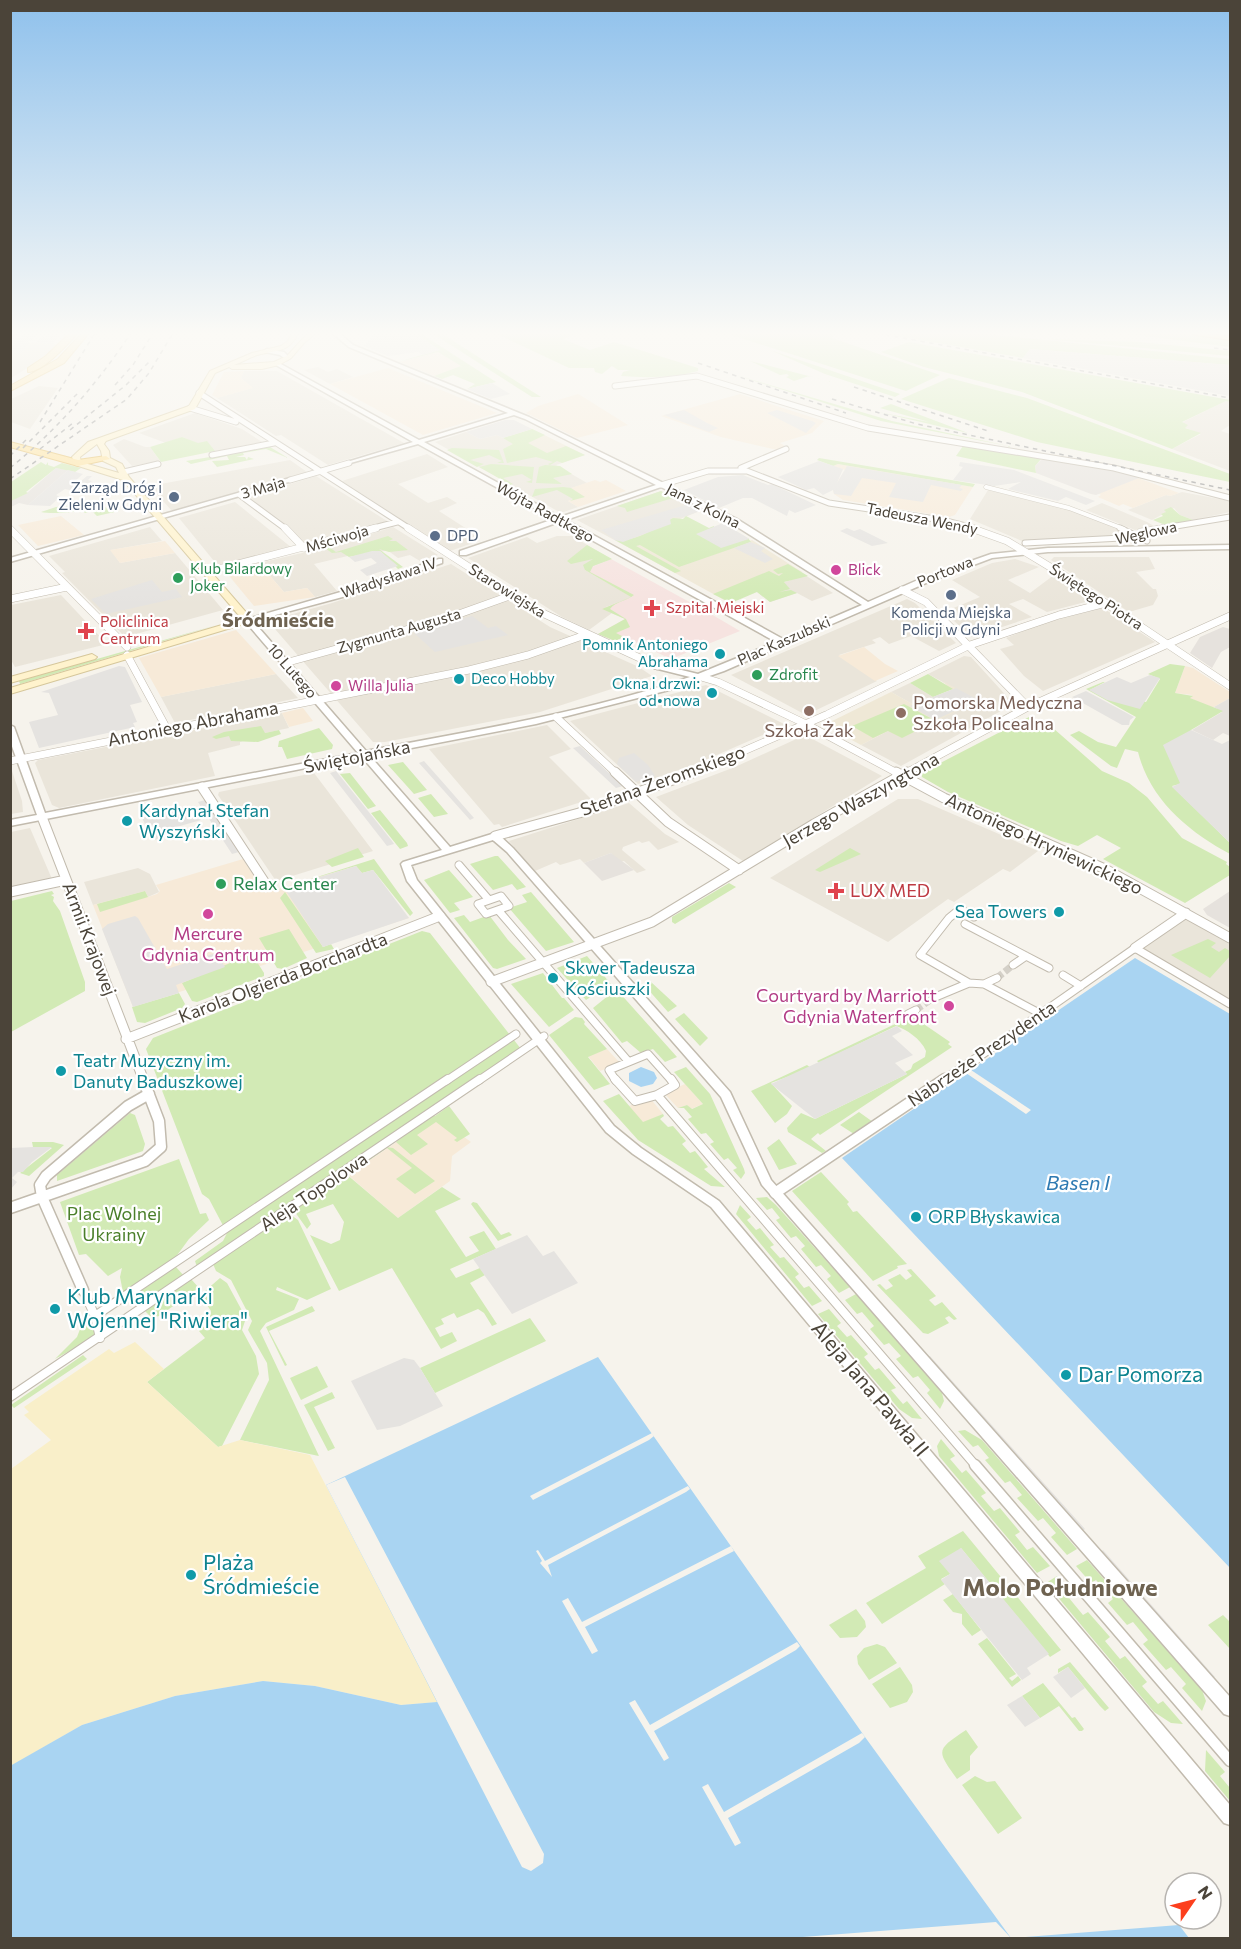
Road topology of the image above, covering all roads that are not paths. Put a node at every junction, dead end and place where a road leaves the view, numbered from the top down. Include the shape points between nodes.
1 (147, 424) edge
2 (244, 424) edge
3 (385, 424) edge
4 (478, 424) edge
5 (536, 424) edge
6 (855, 424) edge
7 (10, 438) edge
8 (103, 440) junction
9 (418, 442) junction
10 (274, 443) junction
11 (10, 444) edge
12 (786, 449) dead end
13 (212, 455) dead end
14 (78, 458) junction
15 (106, 459) junction
16 (349, 463) joint
17 (158, 464) dead end
18 (755, 464) junction
19 (732, 470) junction
20 (319, 472) junction
21 (759, 474) junction
22 (125, 475) junction
23 (291, 480) joint
24 (661, 485) junction
25 (986, 487) dead end
26 (240, 495) junction
27 (1230, 498) edge
28 (1230, 516) edge
29 (161, 518) junction
30 (559, 520) junction
31 (397, 522) junction
32 (10, 529) edge
33 (1139, 534) junction
34 (1147, 541) dead end
35 (1025, 547) junction
36 (1230, 547) edge
37 (304, 548) junction
38 (463, 553) joint
39 (34, 554) junction
40 (453, 557) junction
41 (10, 560) edge
42 (439, 561) joint
43 (207, 572) junction
44 (67, 587) junction
45 (902, 590) junction
46 (512, 595) junction
47 (10, 599) edge
48 (1106, 603) junction
49 (868, 605) junction
50 (1230, 616) edge
51 (246, 618) junction
52 (585, 635) junction
53 (782, 642) junction
54 (1167, 644) junction
55 (970, 645) junction
56 (127, 651) junction
57 (285, 663) junction
58 (657, 666) junction
59 (701, 677) junction
60 (10, 680) edge
61 (1230, 686) edge
62 (666, 688) junction
63 (10, 691) edge
64 (318, 701) junction
65 (1028, 707) junction
66 (556, 717) junction
67 (806, 724) junction
68 (10, 727) edge
69 (167, 729) junction
70 (365, 755) junction
71 (22, 759) junction
72 (10, 761) edge
73 (901, 776) junction
74 (202, 787) junction
75 (636, 794) junction
76 (42, 818) junction
77 (10, 824) edge
78 (495, 836) junction
79 (448, 851) junction
80 (459, 865) dead end
81 (739, 870) junction
82 (66, 880) junction
83 (265, 883) dead end
84 (10, 892) edge
85 (489, 900) junction
86 (498, 910) junction
87 (1186, 913) junction
88 (977, 914) dead end
89 (440, 916) junction
90 (965, 924) dead end
91 (1230, 938) edge
92 (592, 945) junction
93 (1135, 948) junction
94 (1026, 956) junction
95 (543, 963) junction
96 (1013, 965) tunnel mouth
97 (1049, 968) dead end
98 (1063, 975) dead end
99 (997, 978) tunnel mouth
100 (491, 982) junction
101 (969, 983) junction
102 (984, 984) junction
103 (1081, 986) junction
104 (933, 998) tunnel mouth
105 (1230, 1004) edge
106 (1041, 1014) junction
107 (516, 1034) dead end
108 (126, 1039) junction
109 (537, 1041) junction
110 (976, 1059) joint
111 (628, 1061) junction
112 (148, 1094) junction
113 (657, 1095) junction
114 (775, 1193) junction
115 (42, 1197) junction
116 (10, 1208) edge
117 (83, 1290) joint
118 (95, 1316) junction
119 (100, 1338) junction
120 (10, 1397) edge
121 (1230, 1708) edge
122 (1230, 1761) edge
123 (1230, 1817) edge

1 - 8 main road
2 - 10 street, Starowiejska
3 - 9 street, Wójta Radtkego
4 - 9 street, 3 Maja
5 - 24 street, Jana z Kolna
6 - 27 street via 1114,468
7 - 14 main road
8 - 14 main road via 87,446
8 - 15 main road via 100,444
9 - 16 street, 3 Maja
9 - 30 street, Wójta Radtkego
10 - 13 street
10 - 20 street, Starowiejska
11 - 14 main road
12 - 18 street, Tadeusza Wendy
14 - 15 main road
14 - 22 main road
15 - 22 main road, 10 Lutego
16 - 20 street, 3 Maja
17 - 22 street
18 - 19 street, Tadeusza Wendy
18 - 21 street
19 - 21 street, Tadeusza Wendy
19 - 24 street, Tadeusza Wendy via 696,473
20 - 23 street, 3 Maja
20 - 31 street, Starowiejska
21 - 35 street, Tadeusza Wendy via 830,503 967,526
22 - 29 main road, 10 Lutego
23 - 26 street, 3 Maja
24 - 30 street, Władysława IV
24 - 49 street, Jana z Kolna via 754,532
25 - 33 street via 1063,505
26 - 29 street, 3 Maja
26 - 37 street via 284,527
28 - 33 street, Węglowa
29 - 39 street, 3 Maja
29 - 43 main road, 10 Lutego
30 - 38 street, Władysława IV
30 - 53 street, Wójta Radtkego
31 - 37 street, Mściwoja
31 - 40 street, Starowiejska
32 - 39 street
33 - 34 street
33 - 35 street, Węglowa
35 - 36 street, Tadeusza Wendy
35 - 45 street, Portowa via 983,558
35 - 48 street, Świętego Piotra
37 - 43 street, Mściwoja
38 - 40 street, Władysława IV
39 - 41 street, 3 Maja
39 - 44 street
40 - 42 street, Władysława IV
40 - 46 street, Starowiejska
42 - 51 street, Władysława IV via 347,593
43 - 51 main road, 10 Lutego
44 - 47 street
44 - 56 street
45 - 49 street, Portowa
45 - 55 street via 926,602
46 - 52 street, Starowiejska
46 - 57 street, Zygmunta Augusta via 445,619
48 - 54 street, Świętego Piotra
48 - 55 street, Stefana Żeromskiego
49 - 53 street, Plac Kaszubski
50 - 54 street, Jerzego Waszyngtona
51 - 56 main road, Władysława IV
51 - 57 street, 10 Lutego
52 - 58 street, Starowiejska
52 - 64 street, Antoniego Abrahama via 518,658
53 - 59 street, Plac Kaszubski
54 - 61 street, Świętego Piotra
54 - 65 street, Jerzego Waszyngtona
55 - 65 street
55 - 67 street, Stefana Żeromskiego
56 - 60 main road, Władysława IV
56 - 63 main road, Władysława IV
56 - 69 street
57 - 64 street, 10 Lutego
58 - 59 street
58 - 62 street via 666,679
59 - 62 street, Świętojańska
59 - 67 street, Antoniego Hryniewickiego
62 - 66 street, Świętojańska
64 - 69 street, Antoniego Abrahama
64 - 70 street, 10 Lutego
65 - 73 street, Jerzego Waszyngtona
66 - 70 street, Świętojańska
66 - 75 street
67 - 73 street, Antoniego Hryniewickiego
67 - 75 street, Stefana Żeromskiego via 704,770
68 - 71 street, Armii Krajowej
69 - 71 street, Antoniego Abrahama
70 - 74 street, Świętojańska
70 - 79 street
71 - 72 street, Antoniego Abrahama
71 - 76 street, Armii Krajowej
73 - 81 street, Jerzego Waszyngtona
73 - 87 street, Antoniego Hryniewickiego via 1095,864
74 - 76 street, Świętojańska
74 - 83 street
75 - 78 street, Stefana Żeromskiego
75 - 81 street via 680,831
76 - 77 street, Świętojańska
76 - 82 street, Armii Krajowej
78 - 79 street
78 - 92 street
79 - 89 street via 406,864 412,881
80 - 85 street
81 - 92 street, Jerzego Waszyngtona via 652,922
82 - 84 street
82 - 108 street, Armii Krajowej
85 - 86 street via 501,896 509,906
85 - 86 street via 478,904 486,914
86 - 95 street
87 - 91 street, Antoniego Hryniewickiego
87 - 93 street, Nabrzeże Prezydenta
88 - 101 street via 974,917 960,909 920,955
89 - 100 street
89 - 108 street, Karola Olgierda Borchardta
90 - 94 street
92 - 95 street, Jerzego Waszyngtona
92 - 114 street via 726,1095 766,1182
93 - 103 street, Nabrzeże Prezydenta
93 - 105 street
94 - 96 street
94 - 97 street
95 - 100 street, Jerzego Waszyngtona
95 - 111 street
98 - 103 street
99 - 102 street
100 - 109 street, Aleja Jana Pawła II
101 - 102 street
101 - 104 street
102 - 106 street
103 - 106 street, Nabrzeże Prezydenta
106 - 110 street, Nabrzeże Prezydenta
107 - 118 street, Aleja Topolowa
108 - 112 street, Armii Krajowej
109 - 119 street, Aleja Topolowa
109 - 123 street, Aleja Jana Pawła II via 610,1129 715,1204
110 - 114 street, Nabrzeże Prezydenta
111 - 113 street via 648,1054 664,1069 675,1085
111 - 113 street via 609,1070 620,1087 635,1101
112 - 115 street via 128,1106 46,1176 40,1185
112 - 115 street, Armii Krajowej via 159,1121 159,1151 146,1161
113 - 122 street
114 - 121 street
115 - 116 street
115 - 117 street
117 - 118 street
118 - 119 street
119 - 120 street, Aleja Topolowa

